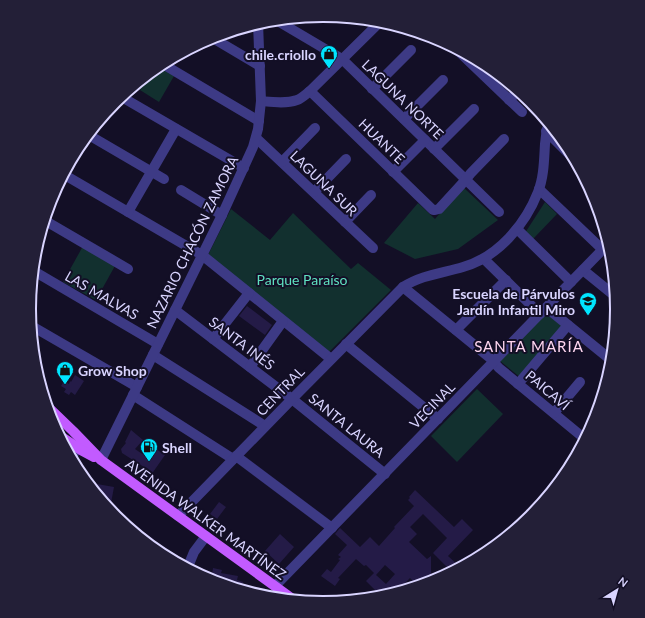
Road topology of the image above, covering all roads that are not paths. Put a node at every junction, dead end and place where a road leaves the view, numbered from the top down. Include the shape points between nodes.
1 (283, 24) edge
2 (375, 27) edge
3 (258, 30) edge
4 (219, 42) edge
5 (412, 50) dead end
6 (342, 60) junction
7 (260, 66) junction
8 (167, 67) edge
9 (489, 75) edge
10 (443, 80) dead end
11 (372, 89) junction
12 (310, 91) junction
13 (514, 95) edge
14 (126, 100) edge
15 (509, 100) junction
16 (261, 101) junction
17 (474, 110) dead end
18 (522, 112) dead end
19 (404, 119) junction
20 (259, 121) junction
21 (315, 128) dead end
22 (176, 129) junction
23 (548, 131) edge
24 (93, 137) edge
25 (256, 138) junction
26 (504, 139) dead end
27 (425, 140) junction
28 (434, 149) junction
29 (346, 159) dead end
30 (282, 162) junction
31 (244, 168) junction
32 (152, 172) junction
33 (393, 172) junction
34 (68, 177) edge
35 (164, 179) dead end
36 (466, 180) junction
37 (539, 189) junction
38 (181, 190) dead end
39 (314, 192) junction
40 (371, 195) dead end
41 (128, 212) junction
42 (499, 212) dead end
43 (222, 215) junction
44 (345, 222) junction
45 (49, 223) edge
46 (516, 229) junction
47 (602, 244) edge
48 (372, 248) dead end
49 (603, 249) edge
50 (202, 255) junction
51 (484, 259) junction
52 (128, 269) dead end
53 (583, 270) junction
54 (38, 273) edge
55 (506, 280) junction
56 (571, 282) junction
57 (403, 287) junction
58 (609, 291) edge
59 (249, 293) junction
60 (175, 310) junction
61 (543, 311) junction
62 (283, 321) junction
63 (568, 325) junction
64 (36, 329) edge
65 (456, 330) junction
66 (213, 339) junction
67 (158, 344) junction
68 (346, 344) junction
69 (153, 355) junction
70 (606, 355) edge
71 (331, 359) junction
72 (494, 362) junction
73 (250, 367) junction
74 (580, 382) dead end
75 (518, 384) junction
76 (135, 391) junction
77 (292, 398) junction
78 (55, 413) edge
79 (554, 413) junction
80 (438, 419) junction
81 (265, 426) junction
82 (580, 435) edge
83 (68, 441) edge
84 (75, 446) junction
85 (74, 452) edge
86 (234, 458) junction
87 (101, 460) junction
88 (385, 474) junction
89 (178, 516) junction
90 (332, 528) junction
91 (206, 536) junction
92 (189, 563) edge
93 (275, 586) junction
94 (286, 594) edge

1 - 6 street, LAGUNA NORTE
2 - 6 street
3 - 7 street, NAZARIO CHACÓN ZAMORA
4 - 7 street
5 - 11 street
6 - 11 street, LAGUNA NORTE
6 - 12 street
7 - 16 street, NAZARIO CHACÓN ZAMORA
8 - 20 street
9 - 15 street
10 - 19 street
11 - 19 street, LAGUNA NORTE
12 - 16 street via 292,101
12 - 33 street, HUANTE
13 - 15 street
14 - 22 street
15 - 18 street
16 - 20 street, NAZARIO CHACÓN ZAMORA
17 - 28 street
19 - 27 street, LAGUNA NORTE
20 - 25 street, NAZARIO CHACÓN ZAMORA
21 - 30 street
22 - 31 street
22 - 32 street
23 - 37 street, CENTRAL
24 - 32 street
25 - 30 street, LAGUNA SUR
25 - 31 street, NAZARIO CHACÓN ZAMORA
26 - 36 street
27 - 28 street, LAGUNA NORTE
27 - 33 street
28 - 36 street, LAGUNA NORTE
29 - 39 street
30 - 39 street, LAGUNA SUR
31 - 43 street, NAZARIO CHACÓN ZAMORA
32 - 35 street
32 - 41 street
33 - 36 street, HUANTE via 436,210
34 - 41 street
36 - 42 street, LAGUNA NORTE
37 - 46 street, CENTRAL via 529,211
37 - 47 street
38 - 43 street
39 - 44 street, LAGUNA SUR
40 - 44 street
41 - 50 street
43 - 50 street, NAZARIO CHACÓN ZAMORA
44 - 48 street, LAGUNA SUR
45 - 52 street
46 - 51 street, CENTRAL
46 - 56 street
49 - 53 street, VECINAL
50 - 59 street
50 - 60 street, NAZARIO CHACÓN ZAMORA
51 - 55 street
51 - 57 street, CENTRAL via 463,268 417,279
53 - 56 street, VECINAL
53 - 58 street
54 - 67 street, LAS MALVAS
55 - 61 street
55 - 65 street
56 - 61 street, VECINAL
57 - 65 street, PAICAVÍ
57 - 68 street, CENTRAL
59 - 62 street
59 - 66 street
60 - 66 street, SANTA INÉS
60 - 67 street, NAZARIO CHACÓN ZAMORA
61 - 63 street
61 - 72 street, VECINAL
62 - 71 street
62 - 73 street
63 - 70 street
63 - 75 street
64 - 76 street
65 - 72 street, PAICAVÍ
66 - 73 street, SANTA INÉS
67 - 69 street, NAZARIO CHACÓN ZAMORA
68 - 71 street, CENTRAL
68 - 80 street
69 - 76 street, NAZARIO CHACÓN ZAMORA
69 - 81 street
71 - 77 street, CENTRAL
72 - 75 street, PAICAVÍ
72 - 80 street, VECINAL
73 - 77 street, SANTA INÉS
74 - 79 street
75 - 79 street, PAICAVÍ
76 - 86 street
76 - 87 street, NAZARIO CHACÓN ZAMORA
77 - 81 street, CENTRAL
77 - 88 street, SANTA LAURA
78 - 87 main road, AVENIDA WALKER MARTÍNEZ
79 - 82 street, PAICAVÍ
80 - 88 street, VECINAL
81 - 86 street, CENTRAL
83 - 84 main road, AVENIDA WALKER MARTÍNEZ
84 - 85 street
84 - 87 main road, AVENIDA WALKER MARTÍNEZ
86 - 89 street, CENTRAL
86 - 90 street
87 - 89 main road, AVENIDA WALKER MARTÍNEZ
88 - 90 street, VECINAL
89 - 91 main road, AVENIDA WALKER MARTÍNEZ
90 - 93 street, VECINAL
91 - 92 street
91 - 93 main road, AVENIDA WALKER MARTÍNEZ
93 - 94 main road, AVENIDA WALKER MARTÍNEZ

